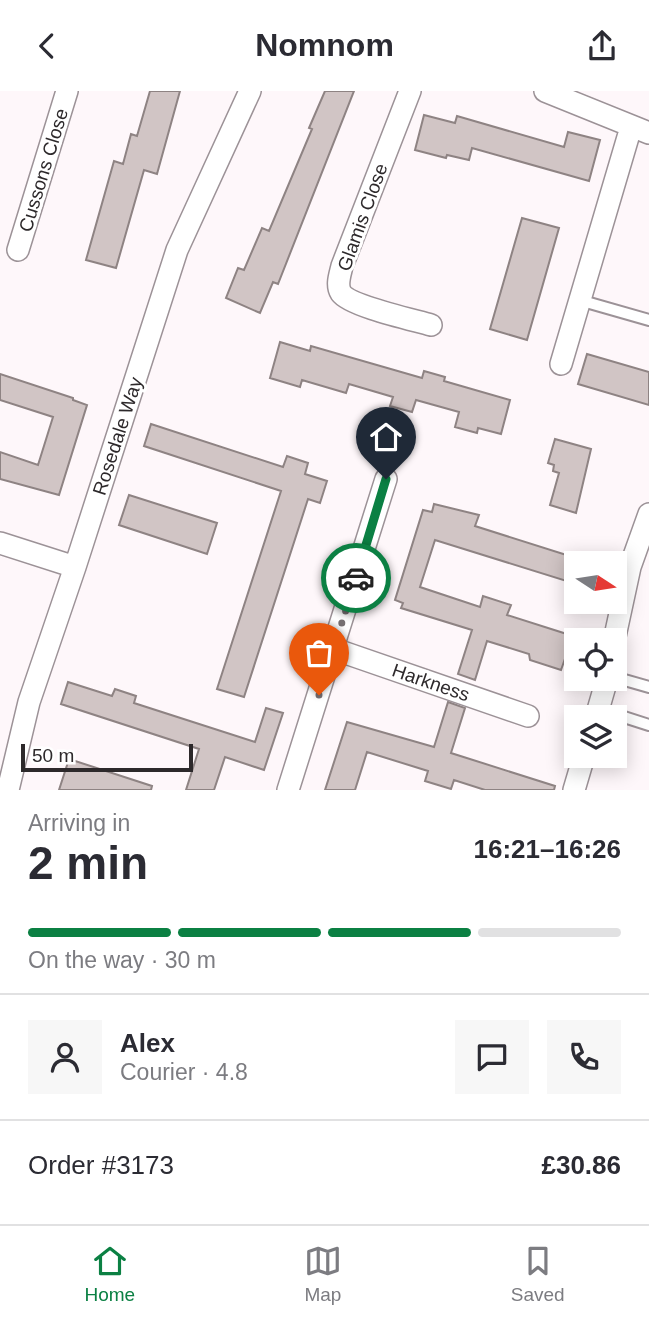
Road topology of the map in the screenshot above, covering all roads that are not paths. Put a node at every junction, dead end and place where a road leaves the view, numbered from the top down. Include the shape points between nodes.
1 (67, 91) edge
2 (250, 91) edge
3 (410, 91) edge
4 (545, 91) edge
5 (640, 131) edge
6 (18, 250) dead end
7 (579, 300) junction
8 (649, 320) edge
9 (431, 325) dead end
10 (561, 364) dead end
11 (386, 479) dead end
12 (649, 514) edge
13 (0, 543) edge
14 (75, 566) junction
15 (617, 628) edge
16 (334, 649) junction
17 (627, 681) edge
18 (649, 687) edge
19 (528, 716) dead end
20 (627, 720) edge
21 (649, 725) edge
22 (580, 768) edge
23 (6, 783) edge
24 (288, 790) edge
25 (573, 790) edge

1 - 6 street, Cussons Close
2 - 14 street, Rosedale Way via 177,250
3 - 9 street, Glamis Close via 342,266 339,289 358,304
4 - 5 street
5 - 7 street
7 - 8 lane
7 - 10 street
11 - 16 street
12 - 15 street via 630,568
13 - 14 street
14 - 23 street, Rosedale Way
16 - 19 street, Harkness
16 - 24 street
17 - 18 lane
20 - 21 lane
22 - 25 street

